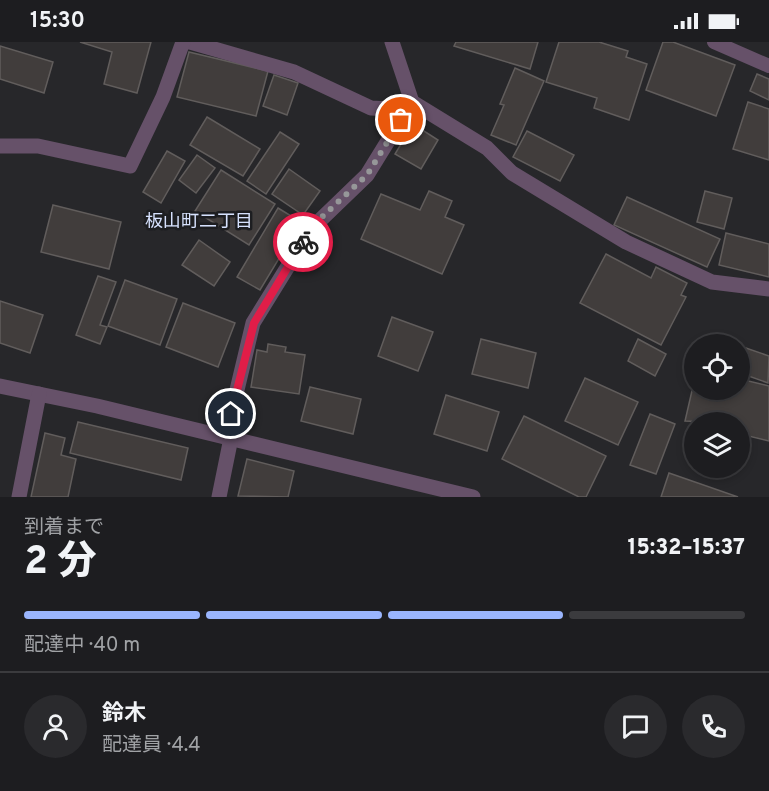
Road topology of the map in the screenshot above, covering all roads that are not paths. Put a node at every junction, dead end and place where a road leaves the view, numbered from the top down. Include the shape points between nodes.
1 (183, 42) edge
2 (190, 42) edge
3 (392, 42) edge
4 (714, 42) edge
5 (769, 66) edge
6 (412, 102) junction
7 (0, 146) edge
8 (769, 289) edge
9 (0, 386) edge
10 (39, 394) junction
11 (228, 437) junction
12 (19, 497) edge
13 (219, 497) edge
14 (473, 497) edge

1 - 7 street via 163,97 130,166 38,146
2 - 6 street via 294,72 371,108 390,109
3 - 6 street
4 - 5 lane
6 - 8 street via 487,148 512,173 626,242 712,282
6 - 11 street via 367,175 311,229 254,323
9 - 10 street
10 - 11 street
10 - 12 street
11 - 13 street
11 - 14 street

